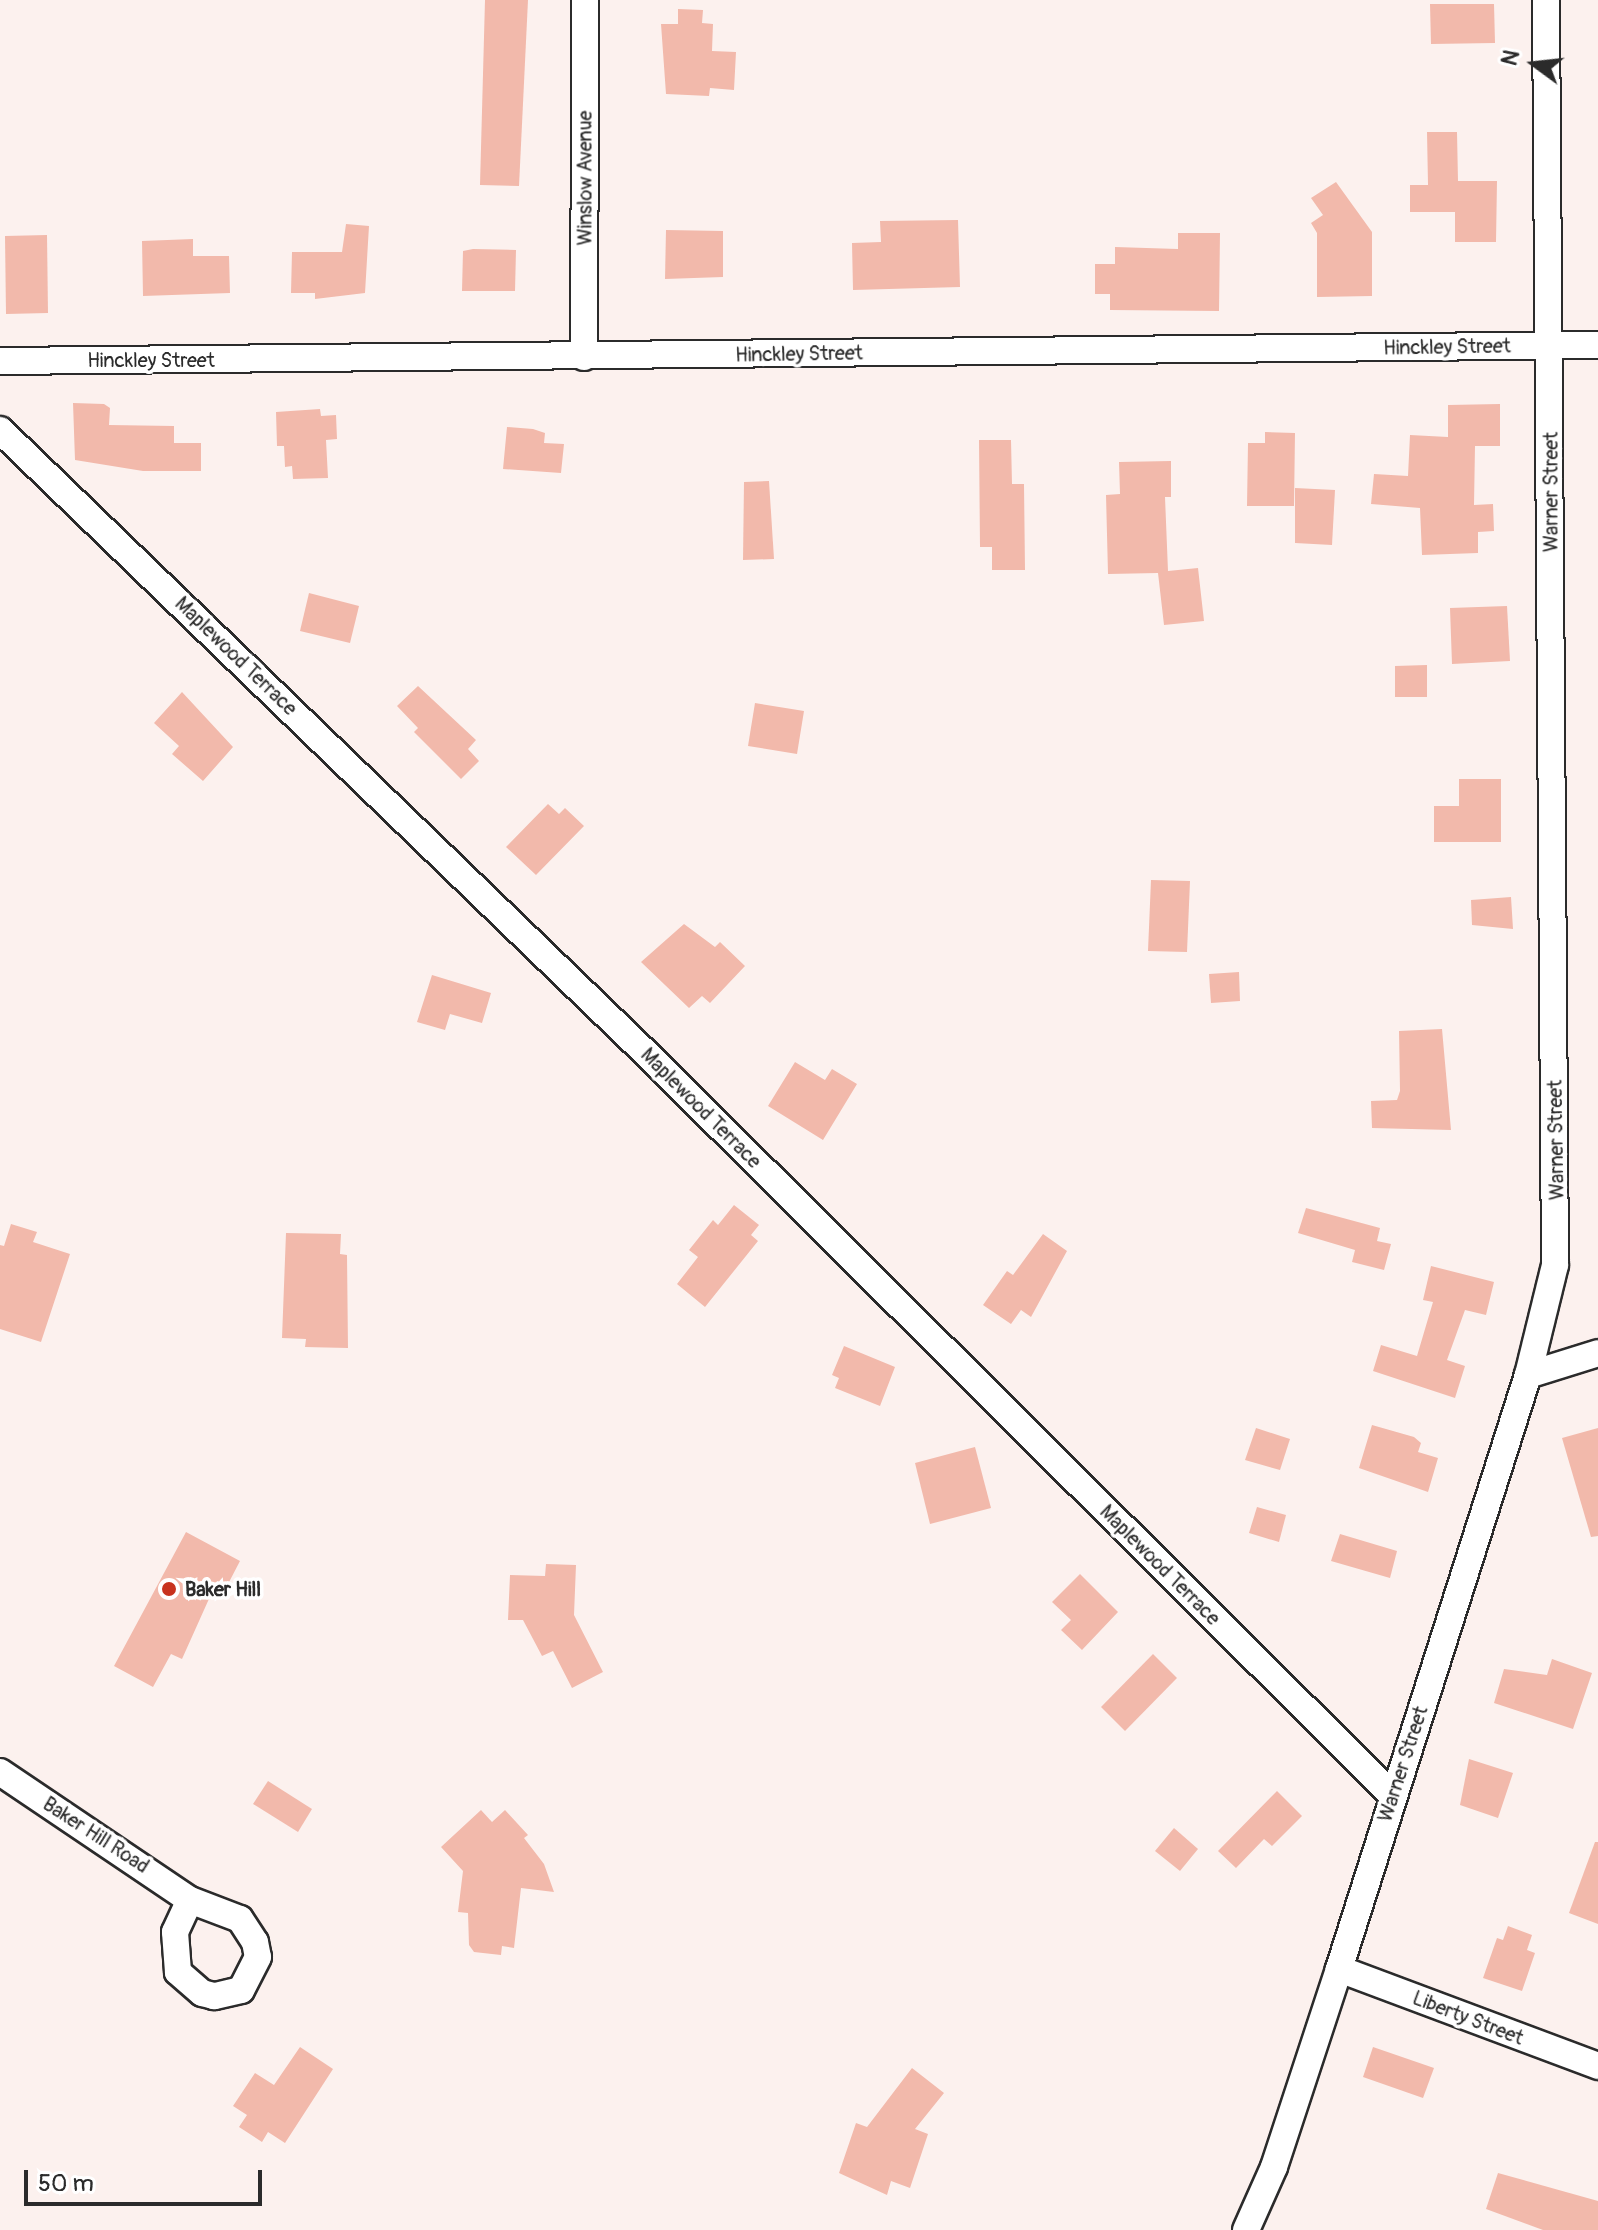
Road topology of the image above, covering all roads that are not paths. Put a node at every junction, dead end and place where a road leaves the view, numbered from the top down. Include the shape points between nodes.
1 (585, 0) edge
2 (1546, 0) edge
3 (1548, 345) junction
4 (1598, 345) edge
5 (584, 357) junction
6 (0, 361) edge
7 (0, 430) edge
8 (1598, 1353) edge
9 (1528, 1375) junction
10 (0, 1772) edge
11 (1392, 1795) junction
12 (190, 1900) dead end
13 (1339, 1969) junction
14 (1598, 2066) edge
15 (1246, 2230) edge

1 - 5 street, Winslow Avenue
2 - 3 street, Warner Street
3 - 4 street, Hinckley Street
3 - 5 street, Hinckley Street
3 - 9 street, Warner Street via 1558,1240 1549,1301
5 - 6 street, Hinckley Street
7 - 11 street, Maplewood Terrace via 653,1060
8 - 9 street
9 - 11 street, Warner Street
10 - 12 street, Baker Hill Road
11 - 13 street, Warner Street
13 - 14 street, Liberty Street
13 - 15 street, Warner Street via 1274,2167

